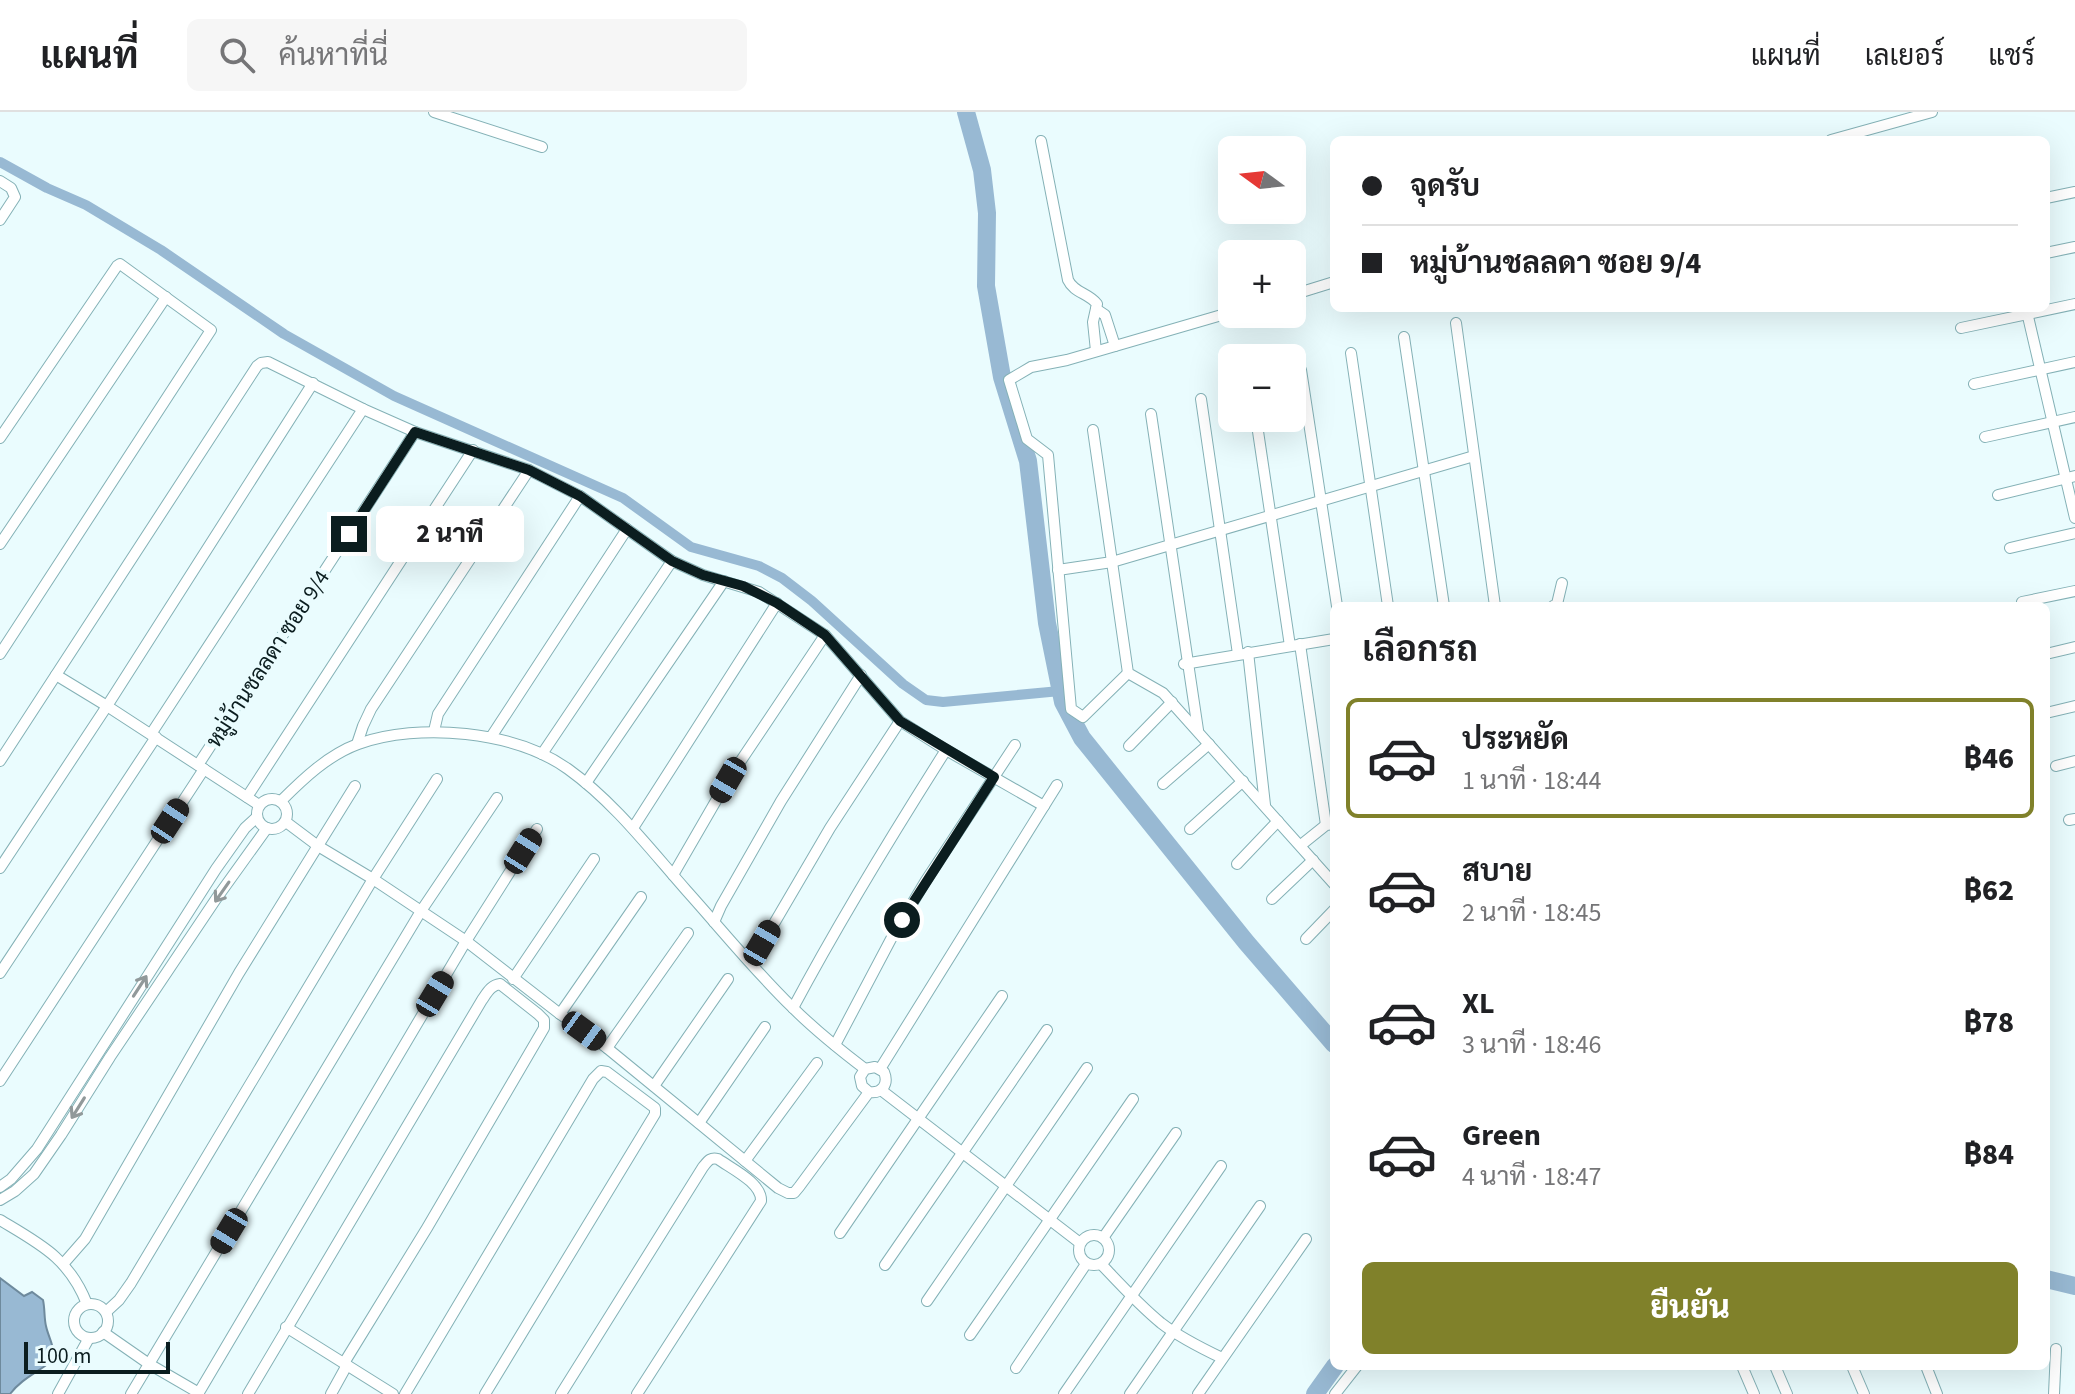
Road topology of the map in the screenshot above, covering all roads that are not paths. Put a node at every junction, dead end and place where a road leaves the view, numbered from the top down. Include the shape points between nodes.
1 (434, 112) edge
2 (1932, 112) edge
3 (1845, 136) edge
4 (1041, 141) dead end
5 (542, 147) dead end
6 (0, 181) edge
7 (2075, 192) edge
8 (2050, 197) edge
9 (0, 220) edge
10 (2075, 247) edge
11 (2050, 252) edge
12 (1330, 283) edge
13 (1306, 291) edge
14 (166, 297) junction
15 (2075, 304) edge
16 (2050, 308) edge
17 (1096, 309) junction
18 (2023, 312) edge
19 (2027, 312) edge
20 (1218, 316) edge
21 (1456, 323) dead end
22 (1961, 328) dead end
23 (1404, 337) dead end
24 (1115, 346) junction
25 (1096, 351) junction
26 (1351, 353) dead end
27 (2075, 362) edge
28 (2041, 369) junction
29 (313, 383) junction
30 (1974, 384) dead end
31 (1201, 399) dead end
32 (1306, 403) edge
33 (363, 409) junction
34 (1151, 414) dead end
35 (2075, 417) edge
36 (2052, 422) junction
37 (1093, 430) dead end
38 (415, 432) junction
39 (1258, 432) edge
40 (1985, 437) dead end
41 (0, 438) edge
42 (473, 450) junction
43 (1474, 456) junction
44 (529, 470) junction
45 (1424, 470) junction
46 (2070, 477) edge
47 (1371, 486) junction
48 (1998, 495) dead end
49 (580, 496) junction
50 (1321, 501) junction
51 (1271, 515) junction
52 (2075, 518) edge
53 (627, 529) junction
54 (1220, 530) junction
55 (2075, 533) edge
56 (0, 544) edge
57 (1170, 545) junction
58 (2010, 548) dead end
59 (672, 561) junction
60 (1112, 562) junction
61 (1058, 570) junction
62 (724, 581) junction
63 (1562, 583) dead end
64 (2075, 591) edge
65 (1336, 602) edge
66 (1387, 602) edge
67 (1443, 602) edge
68 (1494, 602) edge
69 (1557, 602) edge
70 (2022, 602) dead end
71 (777, 603) junction
72 (825, 635) junction
73 (1330, 640) edge
74 (1295, 645) junction
75 (2075, 647) edge
76 (1243, 653) junction
77 (2050, 653) edge
78 (0, 654) edge
79 (1186, 663) junction
80 (1128, 673) junction
81 (56, 675) junction
82 (861, 675) junction
83 (1172, 702) junction
84 (107, 706) junction
85 (2075, 706) edge
86 (2050, 712) edge
87 (900, 721) junction
88 (434, 731) junction
89 (1198, 732) junction
90 (154, 736) junction
91 (491, 737) junction
92 (357, 744) junction
93 (1209, 744) junction
94 (1015, 745) dead end
95 (1129, 746) dead end
96 (946, 750) junction
97 (542, 754) junction
98 (0, 761) edge
99 (2075, 761) edge
100 (2056, 766) dead end
101 (201, 767) junction
102 (994, 777) junction
103 (437, 779) dead end
104 (1243, 781) junction
105 (586, 783) junction
106 (1163, 784) dead end
107 (1057, 785) dead end
108 (355, 786) dead end
109 (247, 797) junction
110 (497, 798) dead end
111 (281, 801) junction
112 (1044, 806) junction
113 (1266, 807) junction
114 (258, 811) junction
115 (1278, 821) junction
116 (286, 822) junction
117 (1330, 825) edge
118 (267, 828) junction
119 (633, 828) junction
120 (537, 829) dead end
121 (1190, 829) dead end
122 (1301, 845) junction
123 (318, 846) junction
124 (594, 859) dead end
125 (1313, 860) junction
126 (1237, 864) dead end
127 (0, 868) edge
128 (673, 875) junction
129 (373, 879) junction
130 (1330, 879) edge
131 (641, 897) dead end
132 (1272, 899) dead end
133 (421, 911) junction
134 (1330, 914) edge
135 (714, 922) junction
136 (688, 933) dead end
137 (1306, 939) dead end
138 (466, 941) junction
139 (751, 963) junction
140 (0, 973) edge
141 (513, 979) junction
142 (728, 979) dead end
143 (1002, 996) dead end
144 (793, 1008) junction
145 (560, 1014) junction
146 (120, 1018) junction
147 (131, 1025) junction
148 (765, 1027) dead end
149 (1047, 1030) dead end
150 (835, 1045) junction
151 (607, 1048) junction
152 (817, 1063) dead end
153 (1087, 1068) dead end
154 (865, 1069) junction
155 (880, 1069) junction
156 (0, 1081) edge
157 (654, 1086) junction
158 (875, 1091) junction
159 (1133, 1099) dead end
160 (920, 1118) junction
161 (699, 1123) junction
162 (1176, 1133) dead end
163 (962, 1152) junction
164 (745, 1161) junction
165 (1221, 1166) dead end
166 (1006, 1185) junction
167 (0, 1187) edge
168 (0, 1200) edge
169 (1260, 1206) dead end
170 (1051, 1219) junction
171 (0, 1220) edge
172 (840, 1233) dead end
173 (1103, 1238) junction
174 (1306, 1239) dead end
175 (1080, 1243) junction
176 (64, 1263) junction
177 (1086, 1264) junction
178 (1101, 1264) junction
179 (885, 1265) dead end
180 (1130, 1295) junction
181 (927, 1301) dead end
182 (87, 1304) junction
183 (106, 1312) junction
184 (286, 1327) junction
185 (103, 1332) junction
186 (1173, 1332) junction
187 (970, 1335) dead end
188 (89, 1338) junction
189 (2056, 1349) dead end
190 (1222, 1358) junction
191 (149, 1364) junction
192 (346, 1364) junction
193 (1016, 1368) dead end
194 (1354, 1370) edge
195 (1744, 1370) edge
196 (1777, 1370) edge
197 (1854, 1370) edge
198 (1928, 1370) edge
199 (58, 1394) edge
200 (131, 1394) edge
201 (198, 1394) edge
202 (248, 1394) edge
203 (331, 1394) edge
204 (393, 1394) edge
205 (405, 1394) edge
206 (485, 1394) edge
207 (561, 1394) edge
208 (637, 1394) edge
209 (1064, 1394) edge
210 (1130, 1394) edge
211 (1198, 1394) edge
212 (1335, 1394) edge
213 (1754, 1394) edge
214 (1787, 1394) edge
215 (1864, 1394) edge
216 (1937, 1394) edge
217 (2054, 1394) edge

1 - 5 street
2 - 3 street
4 - 17 street via 1068,280 1094,300
6 - 9 street via 15,197
7 - 8 street
10 - 11 street
12 - 13 street
14 - 41 street via 123,264 117,266
14 - 56 street
14 - 78 street via 211,330
15 - 16 street
17 - 24 street via 1105,315
17 - 25 street
18 - 22 street
19 - 28 street
20 - 24 street
21 - 43 street
23 - 45 street
24 - 25 street
25 - 61 street via 1031,367 1009,380 1027,439 1048,455
26 - 47 street
27 - 28 street
28 - 30 street
28 - 36 street
29 - 33 street
29 - 81 street via 268,362 257,366
29 - 84 street
31 - 54 street
32 - 50 street
33 - 38 street
33 - 90 street
34 - 57 street
35 - 36 street
36 - 40 street
36 - 46 street
37 - 60 street
38 - 42 street
38 - 101 street, หมู่บ้านชลลดา ซอย 9/4
39 - 51 street
42 - 44 street
42 - 109 street
43 - 45 street
43 - 68 street
44 - 49 street
44 - 92 street via 371,709
45 - 47 street
45 - 67 street
46 - 48 street
46 - 52 street
47 - 50 street
47 - 66 street
49 - 53 street
49 - 88 street via 438,714
50 - 51 street
50 - 65 street
51 - 54 street
51 - 74 street
53 - 59 street
53 - 91 street
54 - 57 street
54 - 76 street
55 - 58 street
57 - 60 street
57 - 79 street
59 - 62 street
59 - 97 street
60 - 61 street
60 - 80 street
61 - 80 street via 1071,709 1083,717
62 - 71 street
62 - 105 street
63 - 69 street
64 - 70 street
71 - 72 street
71 - 119 street
72 - 82 street
72 - 128 street via 728,780
73 - 74 street
74 - 76 street
74 - 117 street
75 - 77 street
76 - 79 street
76 - 113 street
79 - 89 street
80 - 83 street
81 - 84 street
81 - 98 street
82 - 87 street
82 - 135 street via 781,801
83 - 89 street
83 - 95 street
84 - 90 street
84 - 127 street
85 - 86 street
87 - 96 street
87 - 139 street via 822,840
88 - 91 street
88 - 92 street
89 - 93 street
90 - 101 street
90 - 140 street
91 - 97 street
92 - 111 street via 323,763
93 - 104 street
93 - 106 street
94 - 102 street
96 - 102 street
96 - 144 street via 882,850
97 - 105 street
99 - 100 street
101 - 109 street
101 - 156 street, หมู่บ้านชลลดา ซอย 9/4
102 - 112 street
102 - 150 street via 925,882
103 - 129 street
104 - 113 street
104 - 121 street
105 - 119 street
107 - 112 street
108 - 123 street
109 - 114 street
110 - 133 street
111 - 114 street via 269,799
111 - 116 street
112 - 155 street
113 - 115 street
114 - 118 street via 259,822
146 -> 114 street
115 - 122 street
115 - 126 street
116 - 118 street
116 - 123 street
117 - 122 street
118 -> 147 street
119 - 128 street
120 - 138 street
122 - 125 street
123 - 129 street
123 - 176 street via 85,1239
124 - 141 street
125 - 130 street
125 - 132 street
128 - 135 street
129 - 133 street
129 - 183 street via 131,1283
131 - 145 street
133 - 138 street
133 - 191 street
134 - 137 street
135 - 139 street
136 - 151 street
138 - 141 street
138 - 201 street
139 - 144 street
141 - 145 street
142 - 157 street
143 - 160 street
144 - 150 street
145 - 151 street
146 - 147 street
146 - 167 street via 37,1149
147 -> 168 street via 34,1174
148 - 161 street
149 - 163 street
150 - 154 street
151 - 157 street
152 - 164 street
153 - 166 street
154 - 155 street
154 - 158 street via 860,1082
155 - 158 street via 886,1077 884,1086
157 - 161 street
158 - 160 street
158 - 164 street via 794,1193 778,1188
159 - 170 street
160 - 163 street
160 - 172 street
161 - 164 street
162 - 173 street
163 - 166 street
163 - 179 street
165 - 180 street
166 - 170 street
166 - 181 street
169 - 186 street
170 - 175 street
170 - 187 street
171 - 176 street
173 - 175 street via 1090,1235
173 - 178 street via 1109,1254
174 - 190 street
175 - 177 street via 1078,1253
176 - 182 street
177 - 178 street
177 - 193 street
178 - 180 street
180 - 186 street
180 - 209 street
182 - 183 street
182 - 188 street via 74,1322
183 - 185 street
184 - 192 street
184 - 192 street via 482,1000 496,984 504,986 544,1020 544,1028
184 - 202 street
185 - 188 street
185 - 191 street
186 - 190 street
186 - 210 street
188 - 199 street
189 - 217 street
190 - 211 street
191 - 200 street
191 - 201 street
192 - 203 street
192 - 204 street
194 - 212 street
195 - 213 street
196 - 214 street
197 - 215 street
198 - 216 street
205 - 206 street via 593,1079 607,1072 655,1108 655,1114
207 - 208 street via 713,1157 760,1191 761,1201

